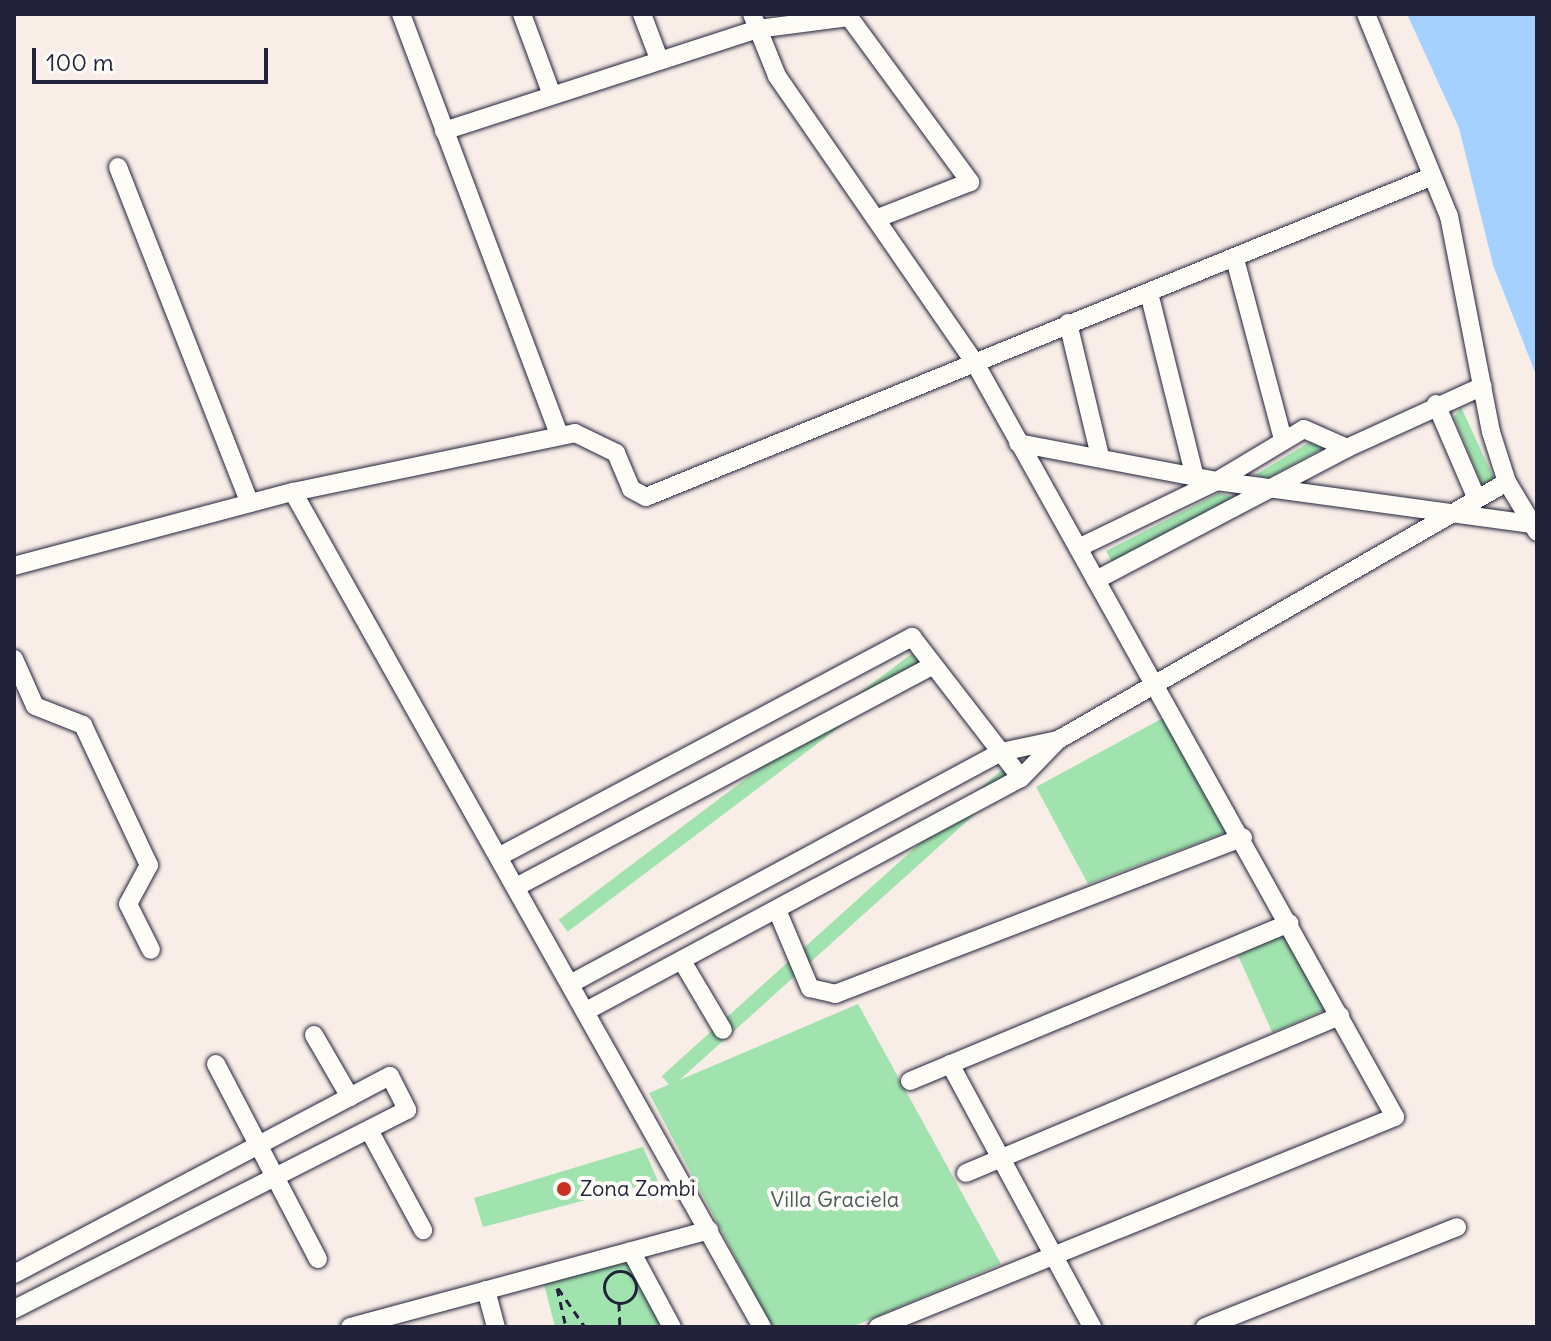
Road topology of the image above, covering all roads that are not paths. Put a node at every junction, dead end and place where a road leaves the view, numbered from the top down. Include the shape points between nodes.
1 (401, 14) edge
2 (522, 14) edge
3 (642, 14) edge
4 (1366, 14) edge
5 (755, 22) edge
6 (659, 59) junction
7 (552, 95) junction
8 (444, 131) junction
9 (118, 167) dead end
10 (1428, 178) junction
11 (878, 218) junction
12 (1235, 259) junction
13 (1149, 293) junction
14 (1068, 323) junction
15 (975, 363) junction
16 (1483, 386) junction
17 (1436, 404) junction
18 (559, 435) junction
19 (1283, 440) junction
20 (1018, 443) junction
21 (1347, 448) junction
22 (1100, 456) junction
23 (1195, 478) junction
24 (1217, 481) junction
25 (1507, 482) junction
26 (1267, 488) junction
27 (293, 492) junction
28 (1477, 499) junction
29 (250, 503) junction
30 (1448, 515) junction
31 (1535, 528) edge
32 (1078, 548) junction
33 (14, 566) edge
34 (1096, 580) junction
35 (14, 659) edge
36 (933, 665) junction
37 (1159, 685) junction
38 (1058, 740) junction
39 (1001, 752) junction
40 (1021, 778) junction
41 (1243, 837) junction
42 (500, 856) junction
43 (518, 886) junction
44 (777, 910) junction
45 (1289, 923) junction
46 (151, 950) dead end
47 (682, 961) junction
48 (572, 983) junction
49 (588, 1010) junction
50 (1340, 1016) junction
51 (723, 1030) dead end
52 (314, 1035) dead end
53 (216, 1064) dead end
54 (950, 1064) junction
55 (910, 1081) dead end
56 (350, 1097) junction
57 (369, 1130) junction
58 (258, 1146) junction
59 (1001, 1158) junction
60 (966, 1173) dead end
61 (273, 1179) junction
62 (1457, 1227) dead end
63 (423, 1230) dead end
64 (709, 1230) junction
65 (631, 1251) junction
66 (1051, 1253) junction
67 (318, 1259) dead end
68 (14, 1274) edge
69 (486, 1290) junction
70 (14, 1309) edge
71 (369, 1324) edge
72 (350, 1327) edge
73 (496, 1327) edge
74 (672, 1327) edge
75 (762, 1327) edge
76 (878, 1327) edge
77 (1092, 1327) edge
78 (1205, 1327) edge

1 - 8 street
2 - 7 street
3 - 6 street
4 - 10 street
5 - 6 street
5 - 11 street via 777,76
5 - 11 street via 849,17 970,182
6 - 7 street
7 - 8 street
8 - 18 street
9 - 29 street
10 - 12 street
10 - 16 street via 1449,216
11 - 15 street
12 - 13 street
12 - 19 street
13 - 14 street
13 - 23 street
14 - 15 street
14 - 22 street
15 - 18 street via 646,497 631,489 605,444
15 - 20 street
16 - 17 street
16 - 25 street
17 - 21 street
17 - 28 street
18 - 27 street
19 - 21 street via 1313,428
19 - 24 street
20 - 22 street
20 - 32 street
21 - 26 street
22 - 23 street
23 - 24 street
24 - 26 street
24 - 32 street
25 - 28 street
25 - 31 street
26 - 30 street
26 - 34 street
27 - 29 street
27 - 42 street
28 - 30 street
29 - 33 street
30 - 31 street
30 - 37 street
32 - 34 street
34 - 37 street
35 - 46 street via 35,706 83,725 123,809 149,865 128,904
36 - 39 street
36 - 42 street via 912,637
36 - 43 street
37 - 38 street
37 - 41 street
38 - 39 street
38 - 40 street
39 - 40 street
39 - 48 street
40 - 44 street
41 - 44 street via 835,994 810,988
41 - 45 street
42 - 43 street
43 - 48 street
44 - 47 street
45 - 50 street
45 - 54 street
47 - 49 street
47 - 51 street
48 - 49 street
49 - 64 street
50 - 59 street
50 - 66 street via 1395,1117
52 - 56 street
53 - 58 street
54 - 55 street
54 - 59 street
56 - 57 street via 390,1076 407,1110
56 - 58 street
57 - 61 street
57 - 63 street
58 - 61 street
58 - 68 street
59 - 60 street
59 - 66 street
61 - 67 street
61 - 70 street
62 - 78 street
64 - 65 street
64 - 75 street
65 - 69 street
65 - 74 street
66 - 76 street
66 - 77 street
69 - 71 street
69 - 73 street
71 - 72 street

